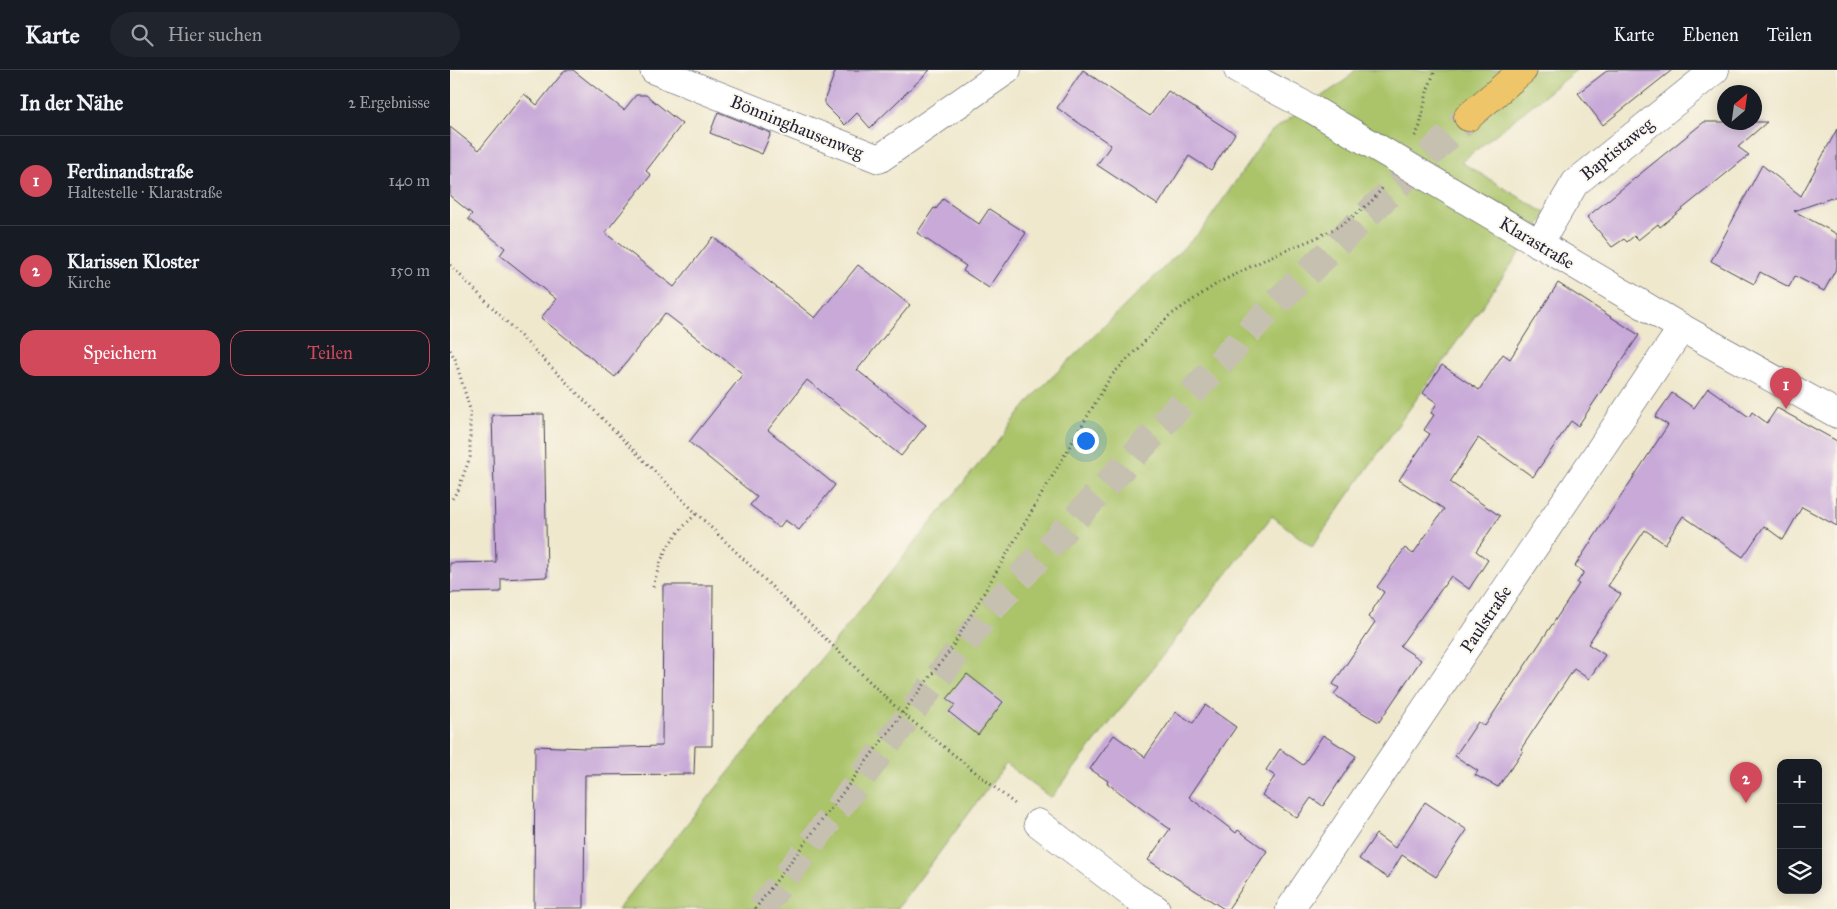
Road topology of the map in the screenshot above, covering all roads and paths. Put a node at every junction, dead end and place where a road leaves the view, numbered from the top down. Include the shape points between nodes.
1 (654, 70) edge
2 (1007, 70) edge
3 (1238, 70) edge
4 (1435, 70) edge
5 (1523, 70) edge
6 (1715, 70) edge
7 (1468, 117) tunnel mouth
8 (1401, 162) junction
9 (1539, 244) junction
10 (450, 265) edge
11 (1682, 328) junction
12 (450, 350) edge
13 (1837, 414) edge
14 (450, 502) edge
15 (696, 513) junction
16 (654, 587) dead end
17 (902, 713) junction
18 (1038, 823) joint
19 (755, 909) edge
20 (1156, 909) edge
21 (1290, 909) edge

1 - 2 street, Bönninghausenweg via 879,159
3 - 8 street, Klarastraße
4 - 8 path via 1420,126
5 - 7 main road
6 - 9 street, Baptistaweg via 1574,183
8 - 9 street, Klarastraße
8 - 17 path via 1371,202 1343,224 1218,283 1170,316 1111,376 950,649
9 - 11 street, Klarastraße
10 - 15 path
11 - 13 street, Klarastraße
11 - 21 street, Paulstraße
12 - 14 path via 470,408 470,457
15 - 16 path via 675,534 660,559
15 - 17 path
17 - 18 path
17 - 19 path
18 - 20 street

